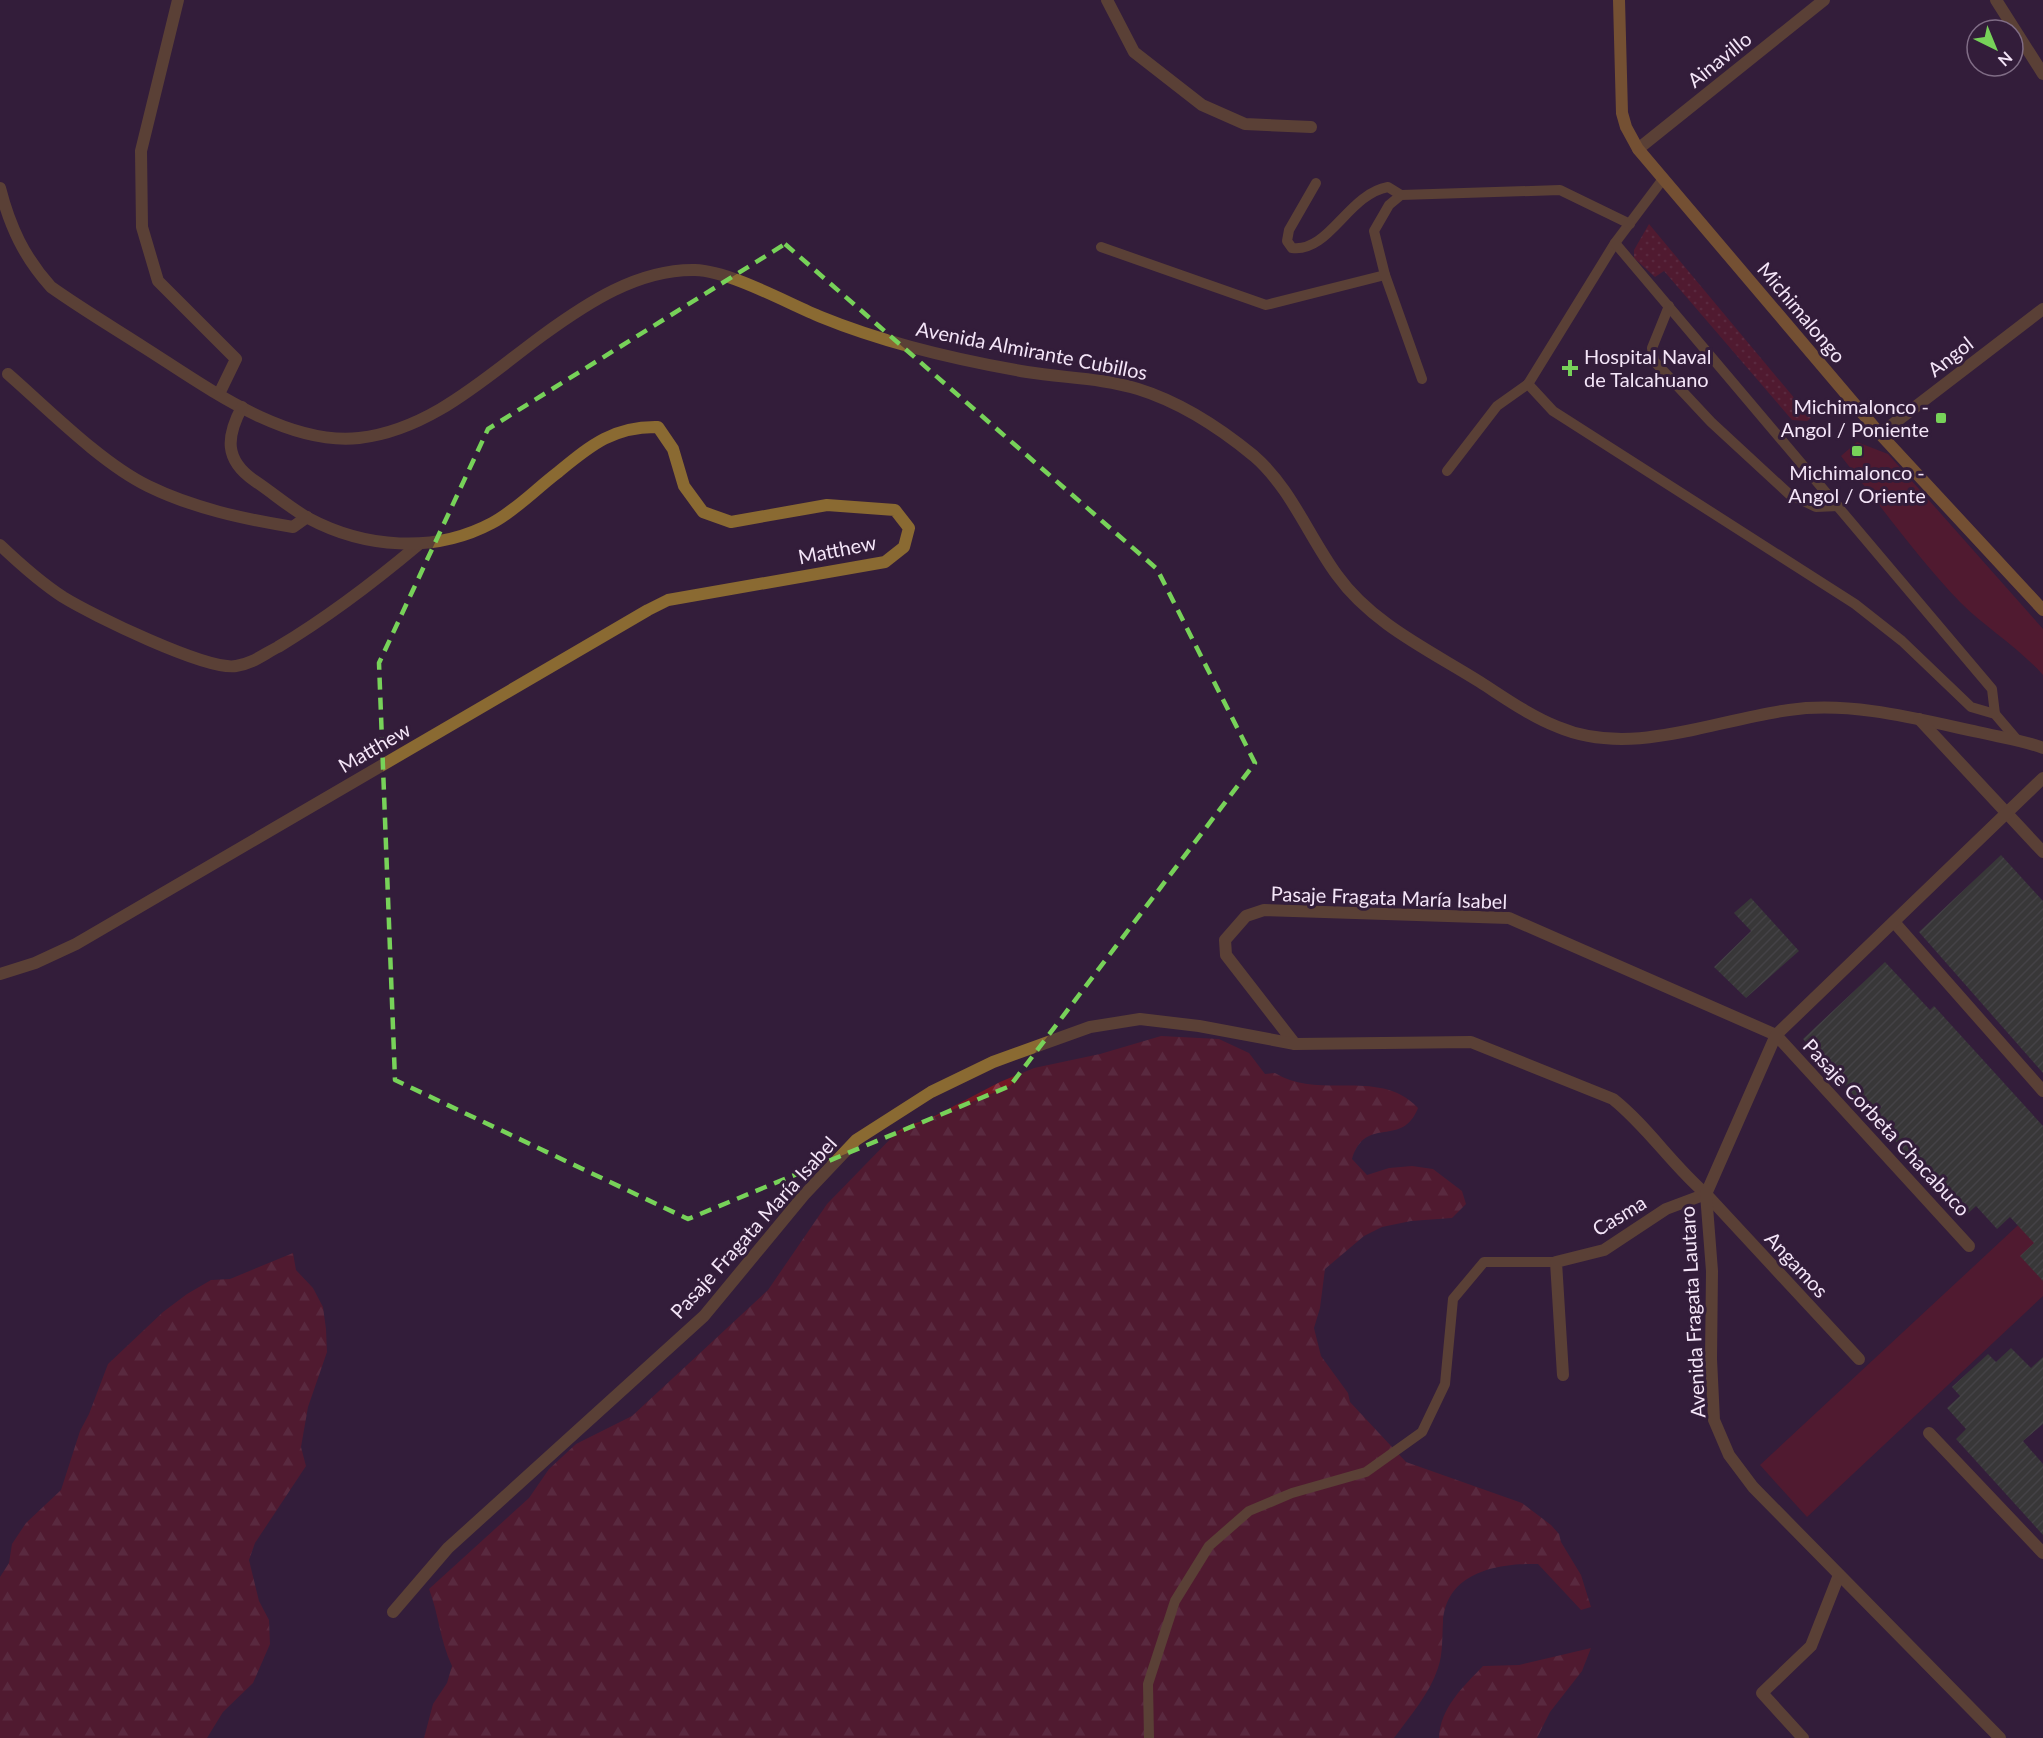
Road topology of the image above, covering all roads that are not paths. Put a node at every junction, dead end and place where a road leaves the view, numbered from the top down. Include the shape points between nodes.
1 (178, 0) edge
2 (1107, 0) edge
3 (1619, 0) edge
4 (1824, 0) edge
5 (1996, 0) edge
6 (2043, 74) edge
7 (1311, 128) dead end
8 (1638, 149) junction
9 (1663, 179) junction
10 (1316, 183) dead end
11 (0, 188) edge
12 (1401, 195) junction
13 (1630, 224) junction
14 (1615, 243) junction
15 (1101, 247) dead end
16 (1385, 275) junction
17 (1669, 306) junction
18 (2043, 309) edge
19 (8, 374) dead end
20 (1422, 379) dead end
21 (1528, 384) junction
22 (219, 394) junction
23 (242, 407) junction
24 (1880, 434) junction
25 (1447, 471) dead end
26 (1838, 506) junction
27 (307, 517) junction
28 (0, 545) edge
29 (418, 545) junction
30 (2043, 610) edge
31 (1995, 714) junction
32 (1918, 719) junction
33 (2018, 741) junction
34 (2043, 748) edge
35 (2043, 778) edge
36 (2007, 813) junction
37 (2043, 852) edge
38 (1894, 922) junction
39 (0, 974) edge
40 (1776, 1035) junction
41 (1295, 1044) junction
42 (2043, 1091) edge
43 (1706, 1194) junction
44 (1969, 1246) dead end
45 (1556, 1262) junction
46 (1859, 1359) dead end
47 (1563, 1375) dead end
48 (1929, 1433) dead end
49 (2043, 1553) edge
50 (1839, 1575) junction
51 (393, 1612) dead end
52 (1149, 1738) edge
53 (1803, 1738) edge
54 (2000, 1738) edge

1 - 22 street via 141,151 142,227 158,281 236,359
2 - 7 street via 1134,52 1202,105 1245,124
3 - 8 main road, Michimalongo via 1622,113
4 - 8 street, Ainavillo
5 - 6 street
8 - 9 main road, Michimalongo
9 - 13 lane
9 - 24 main road, Michimalongo
10 - 12 lane via 1289,230 1287,241 1292,248 1303,250 1317,244 1339,219 1375,189 1388,187
11 - 22 street, Avenida Almirante Cubillos via 19,244 33,268 51,287
12 - 13 lane via 1560,190
12 - 16 lane via 1389,205 1374,231
13 - 14 lane
14 - 17 lane
14 - 21 lane
15 - 16 lane via 1266,305
16 - 20 lane
17 - 26 lane
17 - 26 lane via 1652,348 1654,361 1711,422 1789,494 1816,507
18 - 24 street, Angol
19 - 27 street via 81,438 147,486 209,510 266,523 293,528
21 - 25 lane via 1497,406
21 - 31 lane via 1553,411 1856,604 1971,706
22 - 23 street, Avenida Almirante Cubillos
23 - 27 street, Matthew via 229,442 236,463 246,475
23 - 32 street, Avenida Almirante Cubillos via 296,431 332,438 362,438 401,427 463,397 589,302 631,282 698,270 729,278 856,330 936,355 1136,388 1220,428 1276,479 1341,581 1363,603 1393,628 1510,702 1582,737 1660,735 1788,710 1824,707
24 - 30 main road, Michimalongo
26 - 31 lane via 1992,689
27 - 29 street, Matthew via 372,542
28 - 29 street via 44,584 88,611 205,662 234,666 251,662 293,638 361,592
29 - 39 street, Matthew via 493,523 590,446 636,426 658,427 673,449 684,486 703,512 731,522 827,505 896,510 909,528 904,547 885,562 668,600 76,944
31 - 33 lane
32 - 33 street, Avenida Almirante Cubillos
32 - 36 street
33 - 34 street, Avenida Almirante Cubillos
35 - 36 street, Avenida Fragata Lautaro
36 - 37 street
36 - 38 street, Avenida Fragata Lautaro
38 - 40 street, Avenida Fragata Lautaro
38 - 42 street
40 - 41 street, Pasaje Fragata María Isabel via 1509,918 1264,910 1246,916 1233,928 1226,940 1226,955
40 - 43 street, Avenida Fragata Lautaro
40 - 44 street, Pasaje Corbeta Chacabuco
41 - 43 street, Pasaje Fragata María Isabel via 1471,1042 1614,1099
41 - 51 street, Pasaje Fragata María Isabel via 1140,1019 1090,1027 993,1062 931,1092 856,1140 804,1194 704,1316 448,1548
43 - 45 street, Casma via 1666,1209 1604,1250
43 - 46 street, Angamos
43 - 50 street, Avenida Fragata Lautaro via 1712,1271 1714,1420 1729,1455 1753,1487
45 - 47 street
45 - 52 lane via 1484,1262 1453,1299 1445,1384 1422,1432 1366,1472 1292,1493 1248,1511 1209,1546 1175,1601 1148,1684
48 - 49 street
50 - 53 street via 1811,1646 1762,1693
50 - 54 street, Avenida Fragata Lautaro

